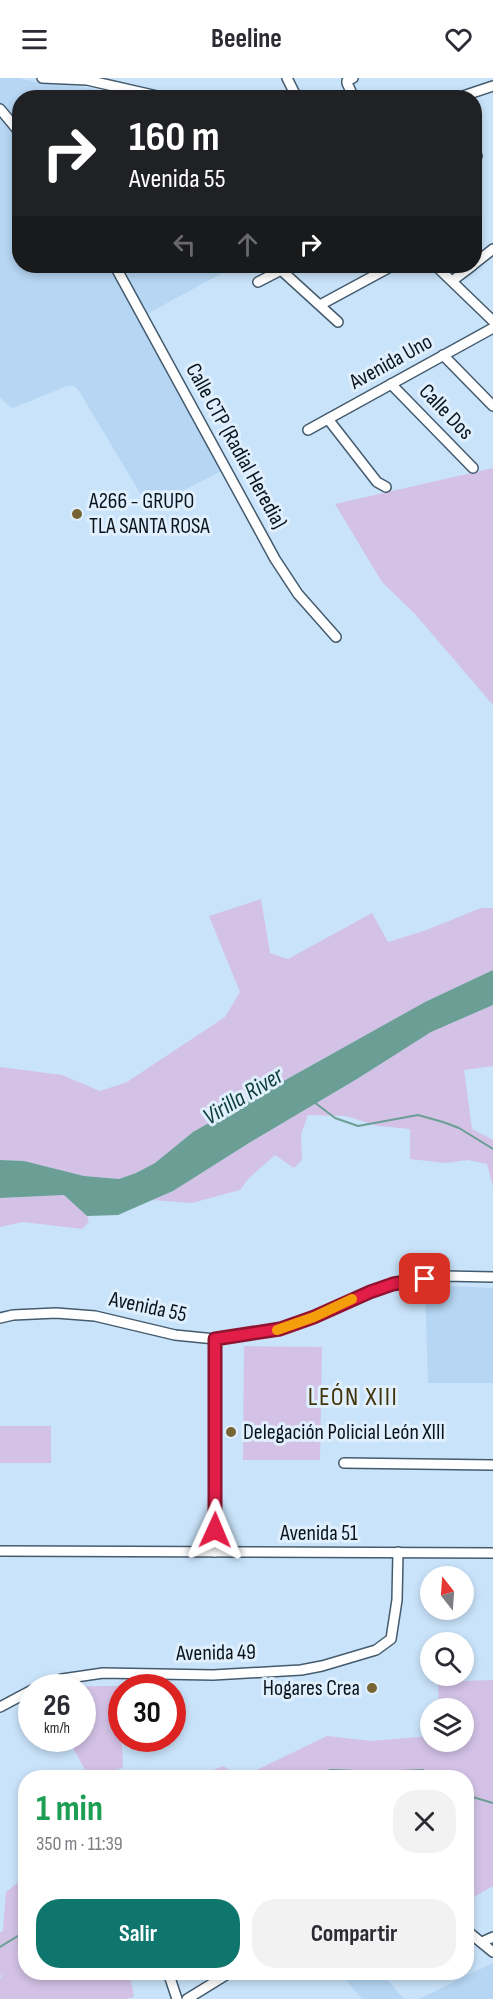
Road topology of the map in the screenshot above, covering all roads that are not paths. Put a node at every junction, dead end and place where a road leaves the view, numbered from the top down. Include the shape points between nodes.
1 (42, 78) edge
2 (353, 78) edge
3 (131, 90) edge
4 (350, 90) edge
5 (0, 109) edge
6 (12, 123) edge
7 (119, 273) edge
8 (275, 273) edge
9 (290, 273) edge
10 (379, 273) edge
11 (443, 273) edge
12 (462, 273) edge
13 (452, 281) junction
14 (258, 282) dead end
15 (320, 305) junction
16 (493, 321) edge
17 (338, 322) dead end
18 (493, 328) edge
19 (443, 355) junction
20 (390, 384) junction
21 (493, 406) edge
22 (328, 419) junction
23 (308, 430) dead end
24 (473, 468) dead end
25 (386, 487) dead end
26 (336, 637) dead end
27 (493, 1277) edge
28 (0, 1318) edge
29 (215, 1339) junction
30 (344, 1463) dead end
31 (493, 1465) edge
32 (0, 1551) edge
33 (215, 1552) junction
34 (398, 1552) junction
35 (493, 1553) edge
36 (96, 1674) edge
37 (18, 1697) edge
38 (0, 1707) edge
39 (474, 1936) edge
40 (493, 1937) edge
41 (482, 1942) junction
42 (493, 1952) edge
43 (171, 1980) edge
44 (218, 1980) edge
45 (177, 1999) edge
46 (187, 1999) edge

1 - 3 street via 87,80
2 - 4 street via 347,81
5 - 6 street
7 - 26 street, Calle CTP (Radial Heredia) via 275,559 298,594
8 - 14 street
9 - 15 street
10 - 15 street
11 - 13 street
12 - 13 street
13 - 16 street
15 - 17 street
18 - 19 street, Avenida Uno
19 - 20 street, Avenida Uno
19 - 21 street
20 - 22 street, Avenida Uno
20 - 24 street, Calle Dos
22 - 23 street, Avenida Uno
22 - 25 street via 377,482
27 - 29 street, Avenida 55 via 444,1276 393,1284 280,1329
28 - 29 street, Avenida 55 via 56,1313 95,1316 175,1335
29 - 33 street
30 - 31 street
32 - 33 street, Avenida 51
33 - 34 street, Avenida 51
34 - 35 street, Avenida 51
34 - 36 street, Avenida 49 via 391,1639 376,1650 301,1670 213,1675
37 - 38 street
39 - 41 street
40 - 41 street
41 - 42 street
43 - 45 street
44 - 46 street

